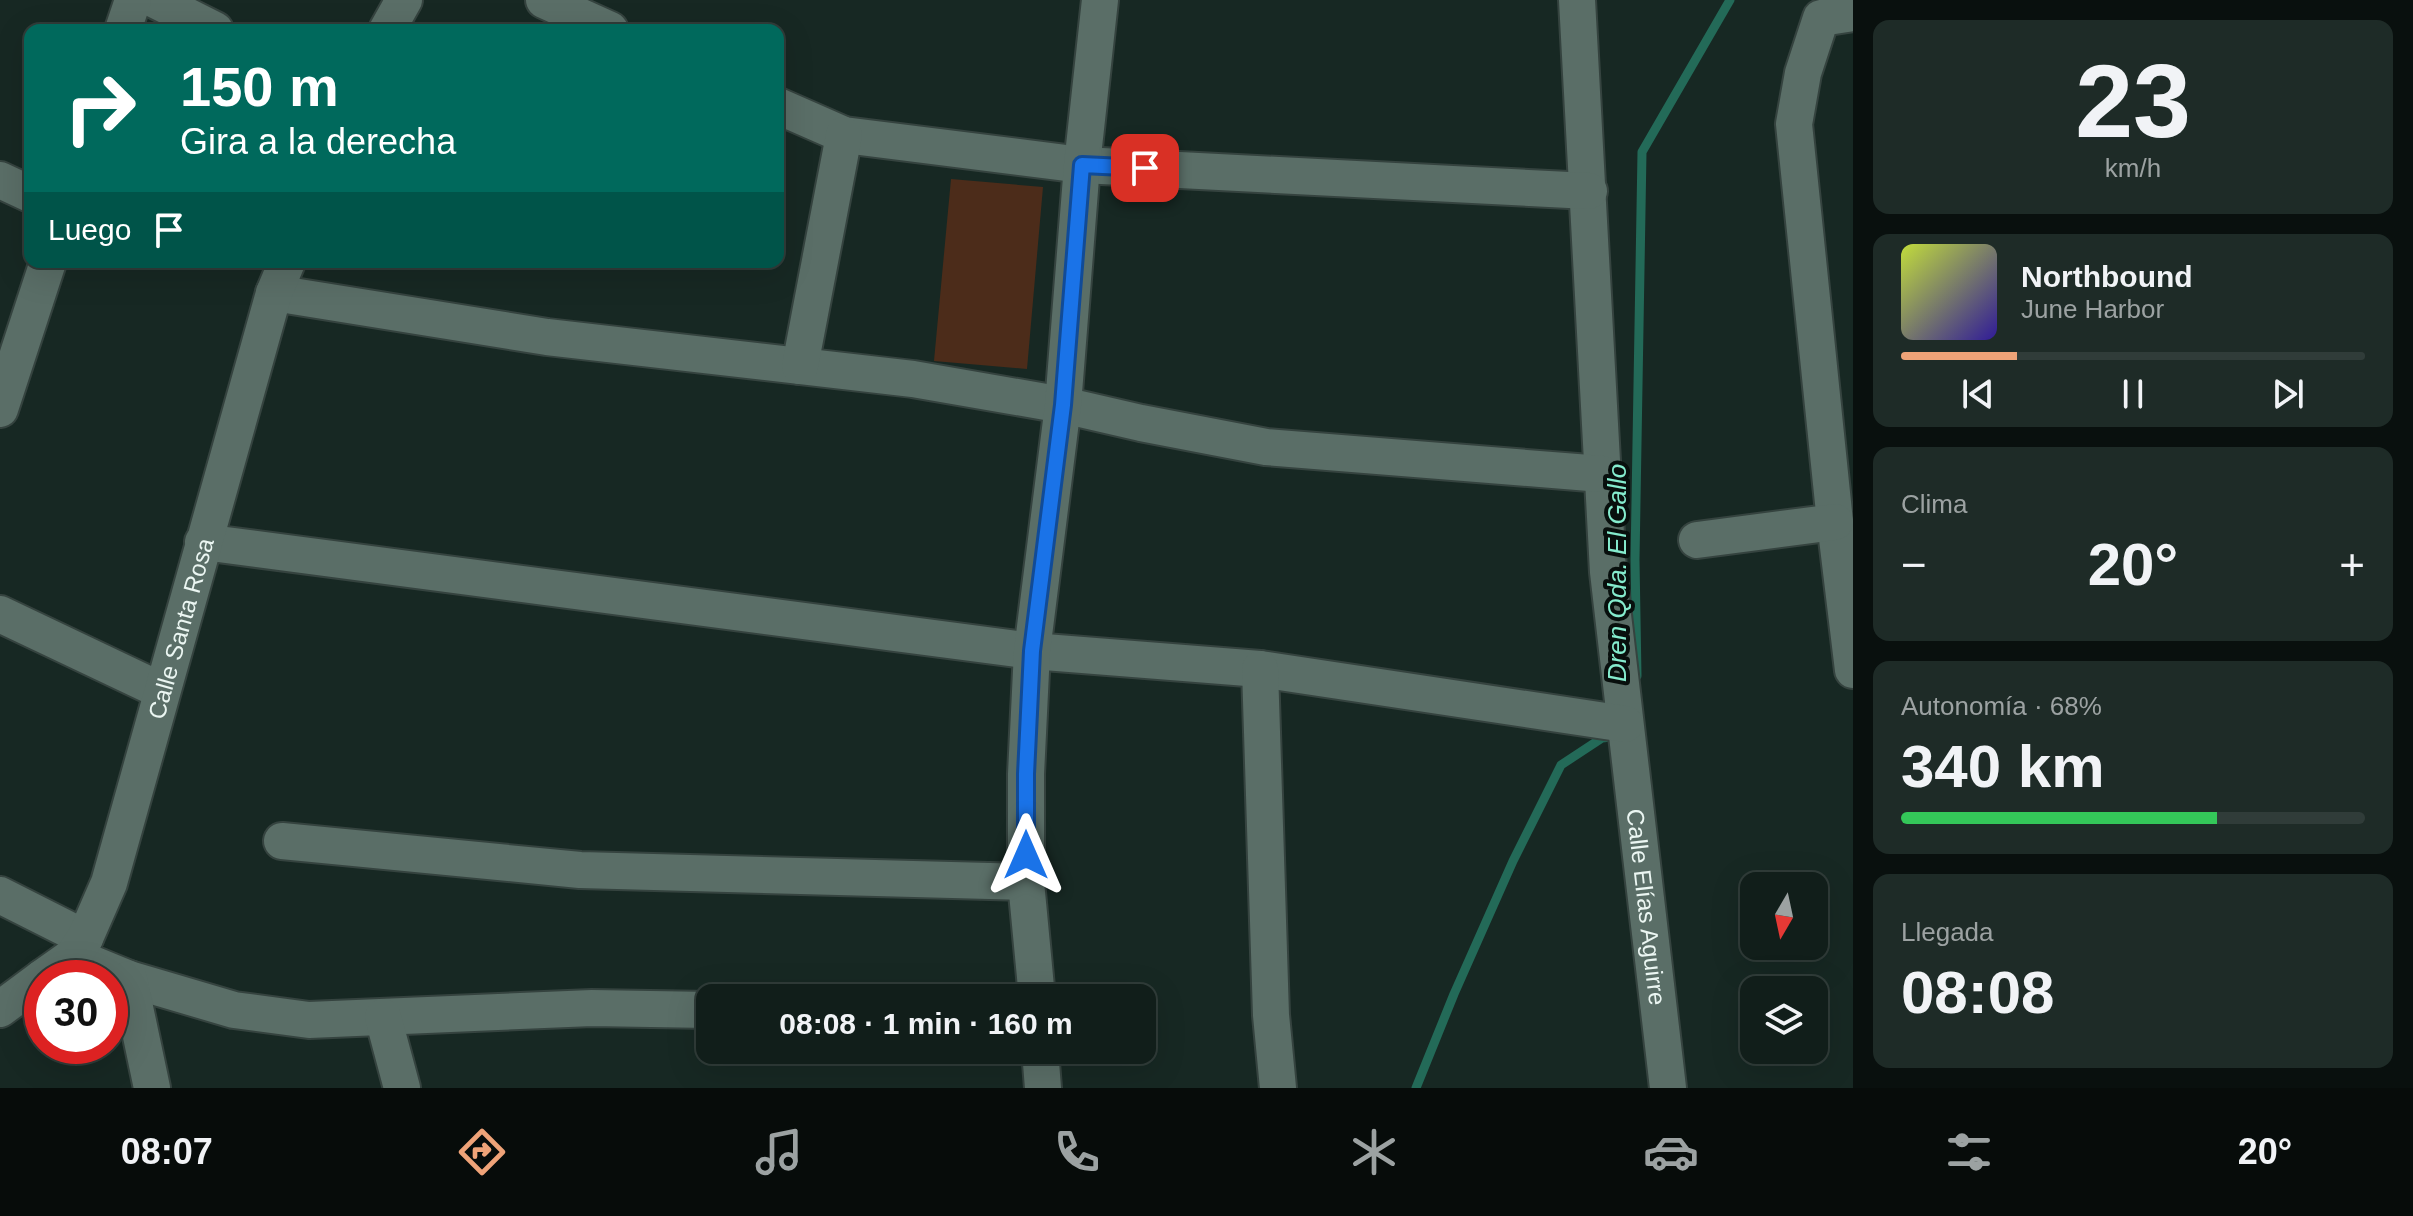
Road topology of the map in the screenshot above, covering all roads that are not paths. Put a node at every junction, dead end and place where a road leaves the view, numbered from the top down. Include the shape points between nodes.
1 (133, 0) edge
2 (155, 0) edge
3 (404, 0) edge
4 (544, 0) edge
5 (1100, 0) edge
6 (1577, 0) edge
7 (1853, 13) edge
8 (125, 24) edge
9 (203, 24) edge
10 (390, 24) edge
11 (597, 24) edge
12 (784, 109) edge
13 (844, 135) junction
14 (1082, 165) junction
15 (0, 180) edge
16 (24, 191) edge
17 (1589, 191) junction
18 (46, 268) edge
19 (280, 277) edge
20 (800, 366) junction
21 (1063, 405) junction
22 (0, 409) edge
23 (1602, 474) junction
24 (1841, 511) edge
25 (1697, 540) dead end
26 (203, 542) junction
27 (0, 614) edge
28 (1032, 651) junction
29 (1260, 669) junction
30 (1853, 670) edge
31 (162, 691) junction
32 (1625, 724) junction
33 (282, 841) dead end
34 (1026, 882) junction
35 (0, 895) edge
36 (79, 947) junction
37 (63, 960) edge
38 (129, 979) junction
39 (1036, 984) edge
40 (24, 991) edge
41 (0, 1009) edge
42 (696, 1010) edge
43 (383, 1017) junction
44 (1041, 1064) edge
45 (152, 1088) edge
46 (402, 1088) edge
47 (1043, 1088) edge
48 (1278, 1088) edge
49 (1668, 1088) edge

1 - 8 street
2 - 9 street
3 - 10 street
4 - 11 street
5 - 14 street
6 - 17 street, Calle Elías Aguirre
7 - 24 street via 1821,18 1794,124
12 - 13 street
13 - 14 street
13 - 20 street
14 - 17 street
14 - 21 street
15 - 16 street
17 - 23 street, Calle Elías Aguirre
18 - 22 street
19 - 20 street via 547,337
19 - 26 street, Calle Santa Rosa
20 - 21 street
21 - 23 street via 1266,447
21 - 28 street
23 - 32 street, Calle Elías Aguirre
24 - 25 street
24 - 30 street
26 - 28 street
26 - 31 street, Calle Santa Rosa
27 - 31 street
28 - 29 street
28 - 34 street
29 - 32 street
29 - 48 street
31 - 36 street, Calle Santa Rosa via 109,883
32 - 49 street, Calle Elías Aguirre
33 - 34 street via 580,870
34 - 39 street
35 - 36 street
36 - 37 street
36 - 38 street
38 - 43 street via 234,1010 309,1020
38 - 45 street
40 - 41 street
42 - 43 street via 592,1008
43 - 46 street
44 - 47 street

